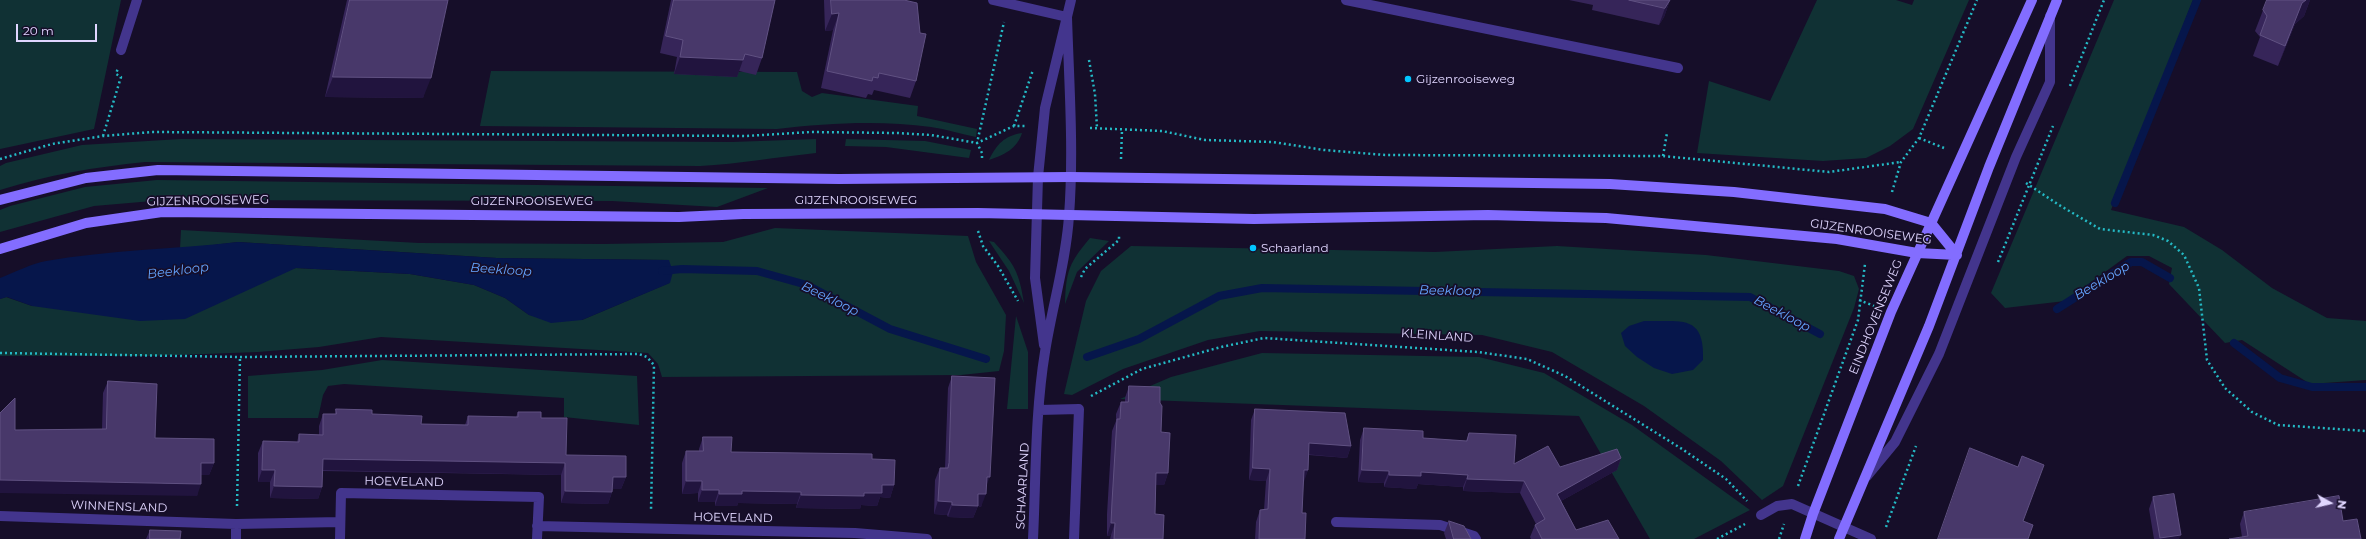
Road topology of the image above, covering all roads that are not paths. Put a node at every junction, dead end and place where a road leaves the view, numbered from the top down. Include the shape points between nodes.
1 (137, 0) edge
2 (994, 0) edge
3 (1071, 0) edge
4 (1346, 0) edge
5 (2032, 0) edge
6 (2057, 0) edge
7 (2050, 16) junction
8 (1067, 17) junction
9 (122, 50) road end
10 (1678, 68) dead end
11 (1070, 177) junction
12 (1038, 178) junction
13 (0, 200) edge
14 (1038, 215) junction
15 (1069, 216) junction
16 (1931, 223) junction
17 (0, 249) edge
18 (1917, 253) junction
19 (1957, 255) junction
20 (1045, 353) junction
21 (1039, 410) junction
22 (1865, 479) junction
23 (1812, 514) junction
24 (1761, 515) road end
25 (0, 516) edge
26 (340, 522) junction
27 (1336, 522) dead end
28 (236, 524) junction
29 (537, 526) junction
30 (1844, 528) junction
31 (236, 539) edge
32 (340, 539) edge
33 (537, 539) edge
34 (927, 539) edge
35 (1033, 539) edge
36 (1074, 539) edge
37 (1476, 539) edge
38 (1805, 539) edge
39 (1839, 539) edge
40 (1870, 539) edge

1 - 9 street
2 - 8 street
3 - 8 street
4 - 10 street
5 - 16 main road, EINDHOVENSEWEG
6 - 7 main road
7 - 19 main road via 1989,167
7 - 22 street via 2050,82 2016,157 1939,354 1895,442
8 - 11 street
8 - 12 street via 1043,126
11 - 12 main road, GIJZENROOISEWEG
11 - 15 street
11 - 16 main road, GIJZENROOISEWEG via 1610,184 1719,191 1870,207
12 - 13 main road, GIJZENROOISEWEG via 839,179 158,170 86,178
12 - 14 street, SCHAARLAND
14 - 15 main road, GIJZENROOISEWEG
14 - 17 main road, GIJZENROOISEWEG via 743,214 679,217 162,212 86,223
14 - 20 street, SCHAARLAND via 1035,278
15 - 18 main road, GIJZENROOISEWEG via 1254,219 1488,215 1606,218 1838,239
15 - 20 street, SCHAARLAND via 1061,278
16 - 18 main road, EINDHOVENSEWEG
16 - 19 main road, GIJZENROOISEWEG
18 - 19 main road, GIJZENROOISEWEG
18 - 23 main road, EINDHOVENSEWEG via 1891,312
19 - 22 main road
20 - 21 street, SCHAARLAND
21 - 35 street, SCHAARLAND
21 - 36 street via 1079,409
22 - 30 main road
23 - 24 street via 1792,504 1777,506
23 - 30 street
23 - 38 main road, EINDHOVENSEWEG
25 - 28 street, WINNENSLAND
26 - 28 street
26 - 29 street, HOEVELAND via 341,493 539,497
26 - 32 street, HOEVELAND
27 - 37 street via 1440,525 1474,536
28 - 31 street
29 - 33 street, HOEVELAND
29 - 34 street, HOEVELAND via 855,533
30 - 39 main road
30 - 40 street

